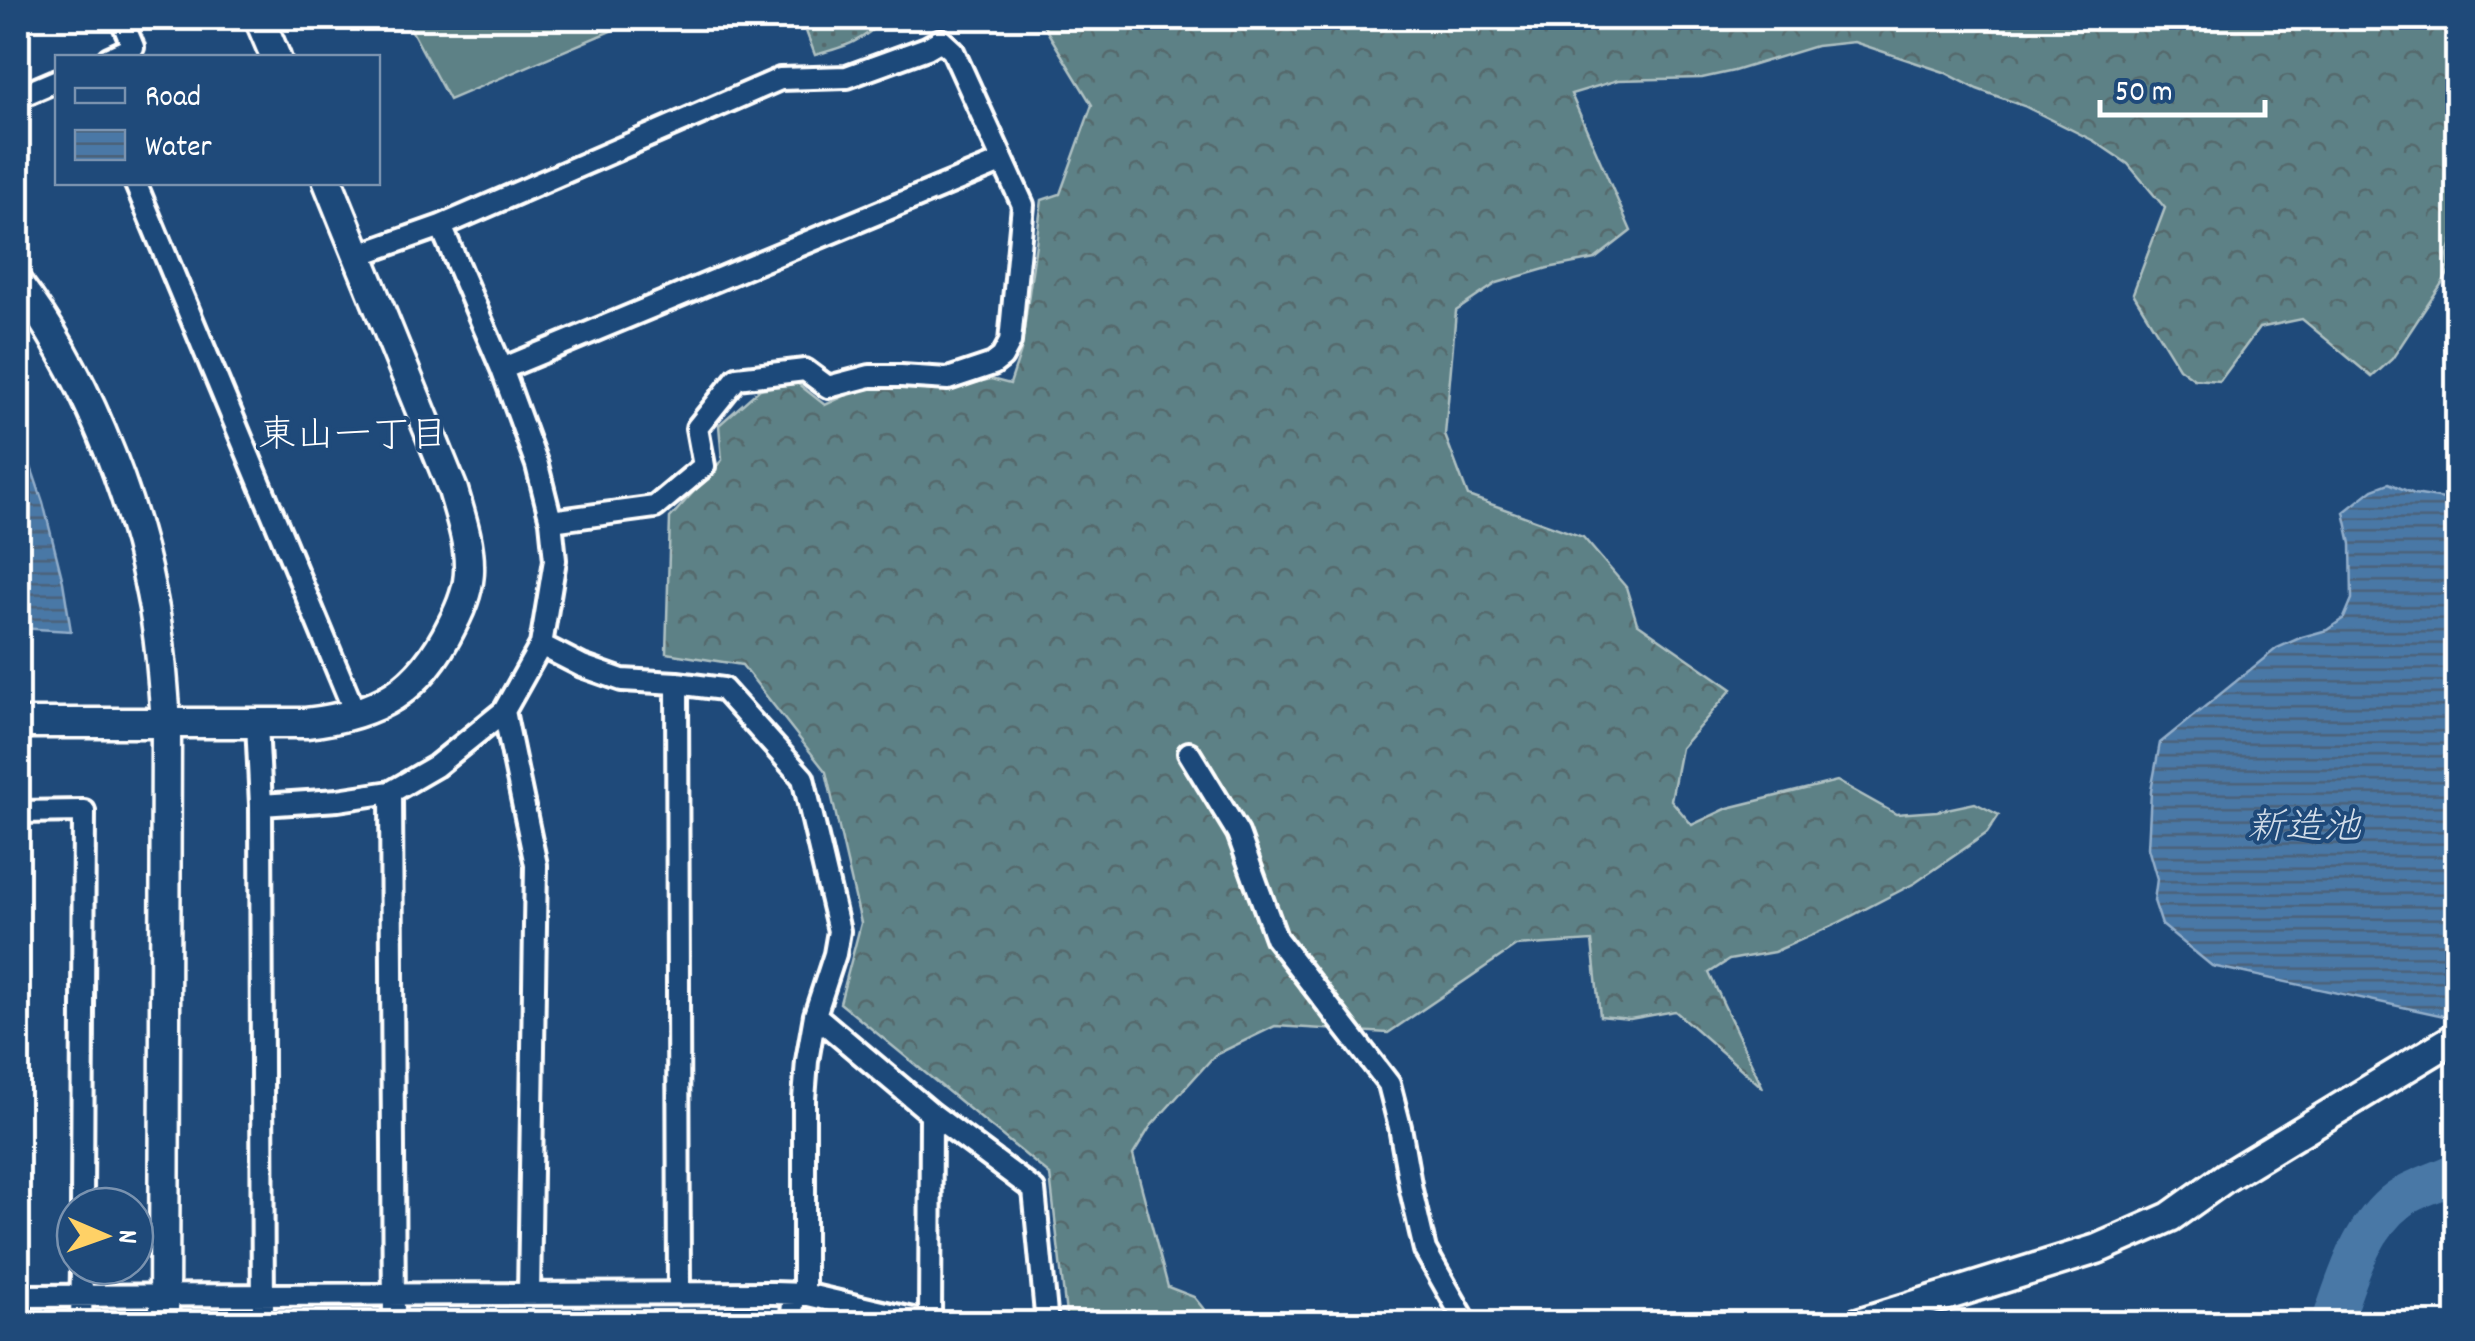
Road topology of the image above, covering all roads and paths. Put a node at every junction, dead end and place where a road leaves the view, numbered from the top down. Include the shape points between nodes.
1 (120, 18) edge
2 (259, 18) edge
3 (116, 55) edge
4 (275, 55) edge
5 (55, 81) edge
6 (18, 96) edge
7 (1003, 160) junction
8 (135, 185) edge
9 (329, 185) edge
10 (441, 226) junction
11 (358, 255) junction
12 (18, 284) edge
13 (502, 369) junction
14 (551, 521) junction
15 (541, 646) junction
16 (677, 683) junction
17 (504, 710) junction
18 (356, 714) junction
19 (256, 722) junction
20 (166, 723) junction
21 (18, 724) edge
22 (1189, 753) dead end
23 (391, 792) junction
24 (262, 805) junction
25 (18, 812) edge
26 (816, 1015) junction
27 (2458, 1036) edge
28 (931, 1112) junction
29 (82, 1186) edge
30 (82, 1286) edge
31 (529, 1294) junction
32 (680, 1294) junction
33 (799, 1294) junction
34 (394, 1295) junction
35 (18, 1296) edge
36 (82, 1296) junction
37 (263, 1296) junction
38 (164, 1310) edge
39 (932, 1323) edge
40 (81, 1324) edge
41 (263, 1324) edge
42 (394, 1324) edge
43 (791, 1324) edge
44 (1048, 1324) edge
45 (1466, 1324) edge
46 (1855, 1324) edge

1 - 3 street via 133,47
2 - 4 street
5 - 6 street
7 - 10 street via 954,51 941,40 847,78 780,79
7 - 13 street
7 - 14 street via 1023,205 1010,342 1002,357 948,379 870,376 828,387 805,370 737,378 697,428 704,466 655,507
8 - 18 street
9 - 11 street
10 - 11 street
10 - 13 street
11 - 18 street via 453,490 470,569 456,617 427,670
12 - 20 street via 69,365 138,533
13 - 14 street
14 - 15 street via 555,560
15 - 16 street via 622,680
15 - 17 street
16 - 26 street via 723,688 803,778 839,931
16 - 32 street
17 - 23 street via 436,766
17 - 31 street via 536,865
18 - 19 street
19 - 20 street
19 - 24 street
20 - 21 street
20 - 38 street
22 - 45 street via 1238,833 1276,938 1389,1084 1425,1250
23 - 24 street
23 - 34 street
24 - 37 street
25 - 29 street via 84,811
26 - 28 street
26 - 33 street via 806,1061
27 - 46 street via 2170,1217 2097,1249
28 - 39 street
28 - 44 street via 1034,1190
30 - 36 street
31 - 32 street
31 - 34 street
32 - 33 street
33 - 39 street
33 - 43 street
34 - 37 street
34 - 42 street
35 - 36 street
36 - 38 street
36 - 40 street
37 - 38 street
37 - 41 street

